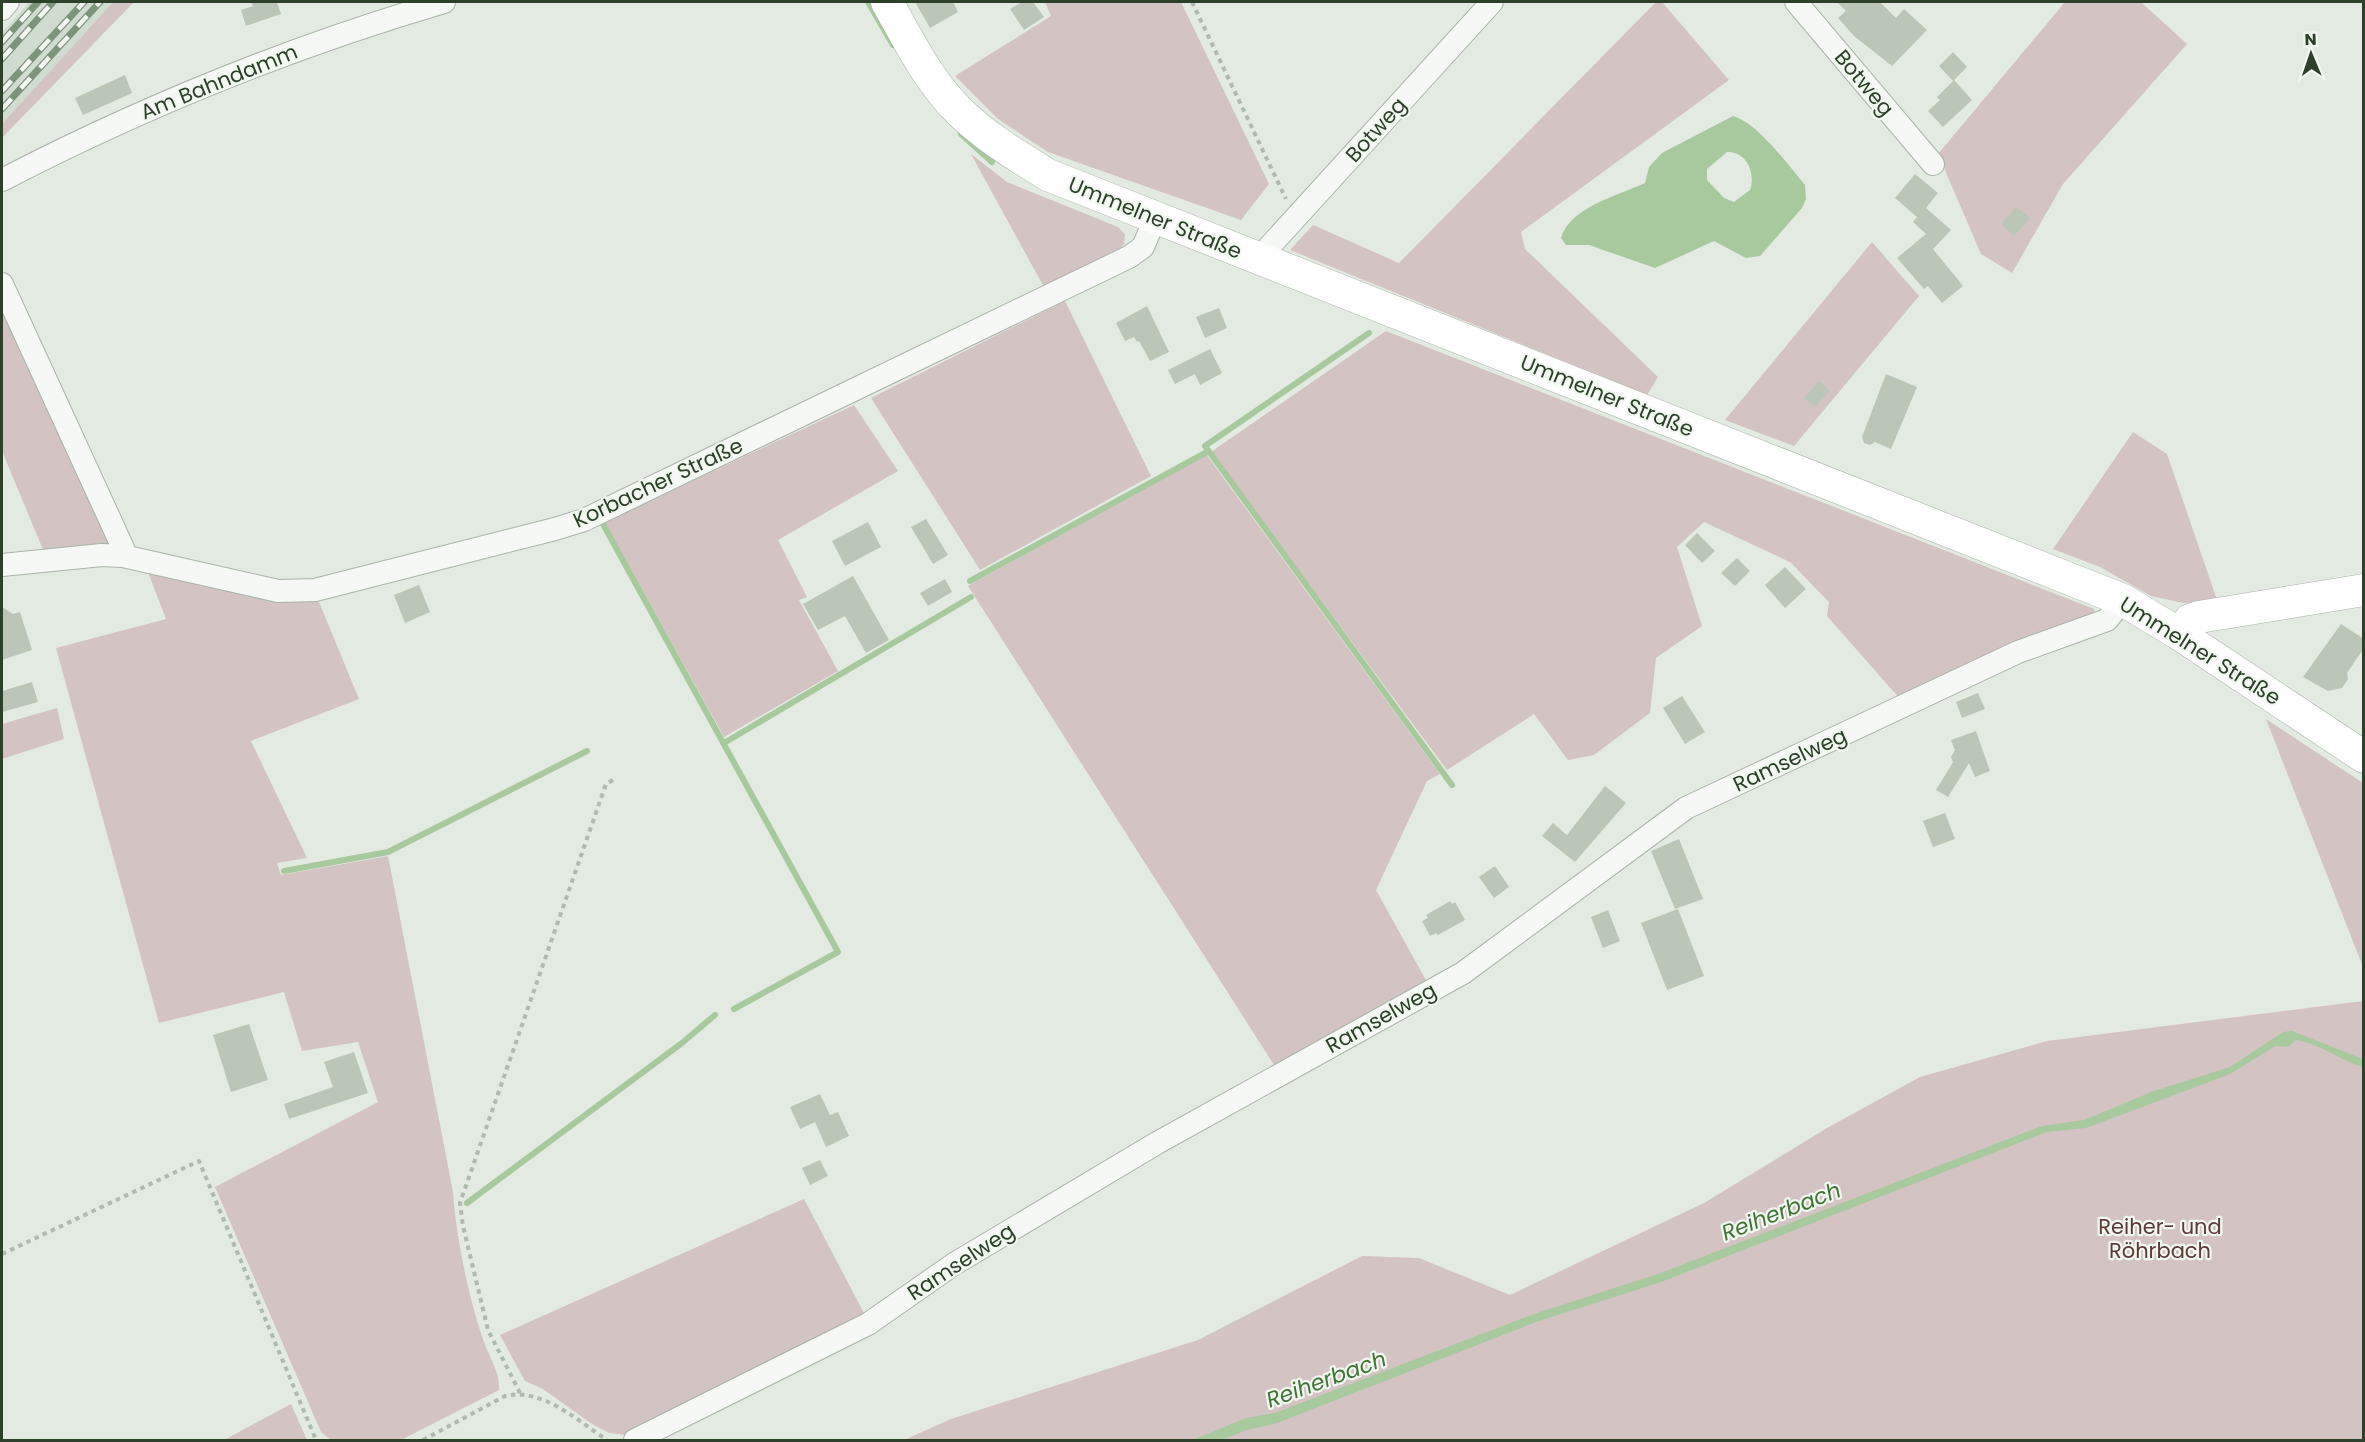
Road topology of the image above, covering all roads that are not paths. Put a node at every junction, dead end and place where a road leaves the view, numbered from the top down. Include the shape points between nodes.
1 (8, 2) edge
2 (444, 2) edge
3 (887, 2) edge
4 (1492, 2) edge
5 (1796, 2) edge
6 (2, 9) edge
7 (1933, 164) dead end
8 (2, 180) edge
9 (1155, 219) junction
10 (1263, 261) junction
11 (2, 284) edge
12 (123, 556) junction
13 (2, 565) edge
14 (2364, 590) edge
15 (2123, 600) junction
16 (2179, 634) junction
17 (2364, 757) edge
18 (635, 1440) edge

1 - 6 street
2 - 8 street, Am Bahndamm via 274,57 68,146
3 - 9 main road, Ummelner Straße via 936,84 958,110 998,143 1048,175
4 - 10 street, Botweg via 1269,247
5 - 7 street, Botweg
9 - 10 main road, Ummelner Straße
9 - 12 street, Korbacher Straße via 1143,246 1129,257 584,520 315,590 278,591
10 - 15 main road, Ummelner Straße
11 - 12 street via 123,548
12 - 13 street, Korbacher Straße
14 - 16 main road via 2199,616 2190,620
15 - 16 main road, Ummelner Straße
15 - 18 street, Ramselweg via 2107,620 2018,652 1686,808 1463,973 1157,1143 954,1264 868,1324
16 - 17 main road, Ummelner Straße

